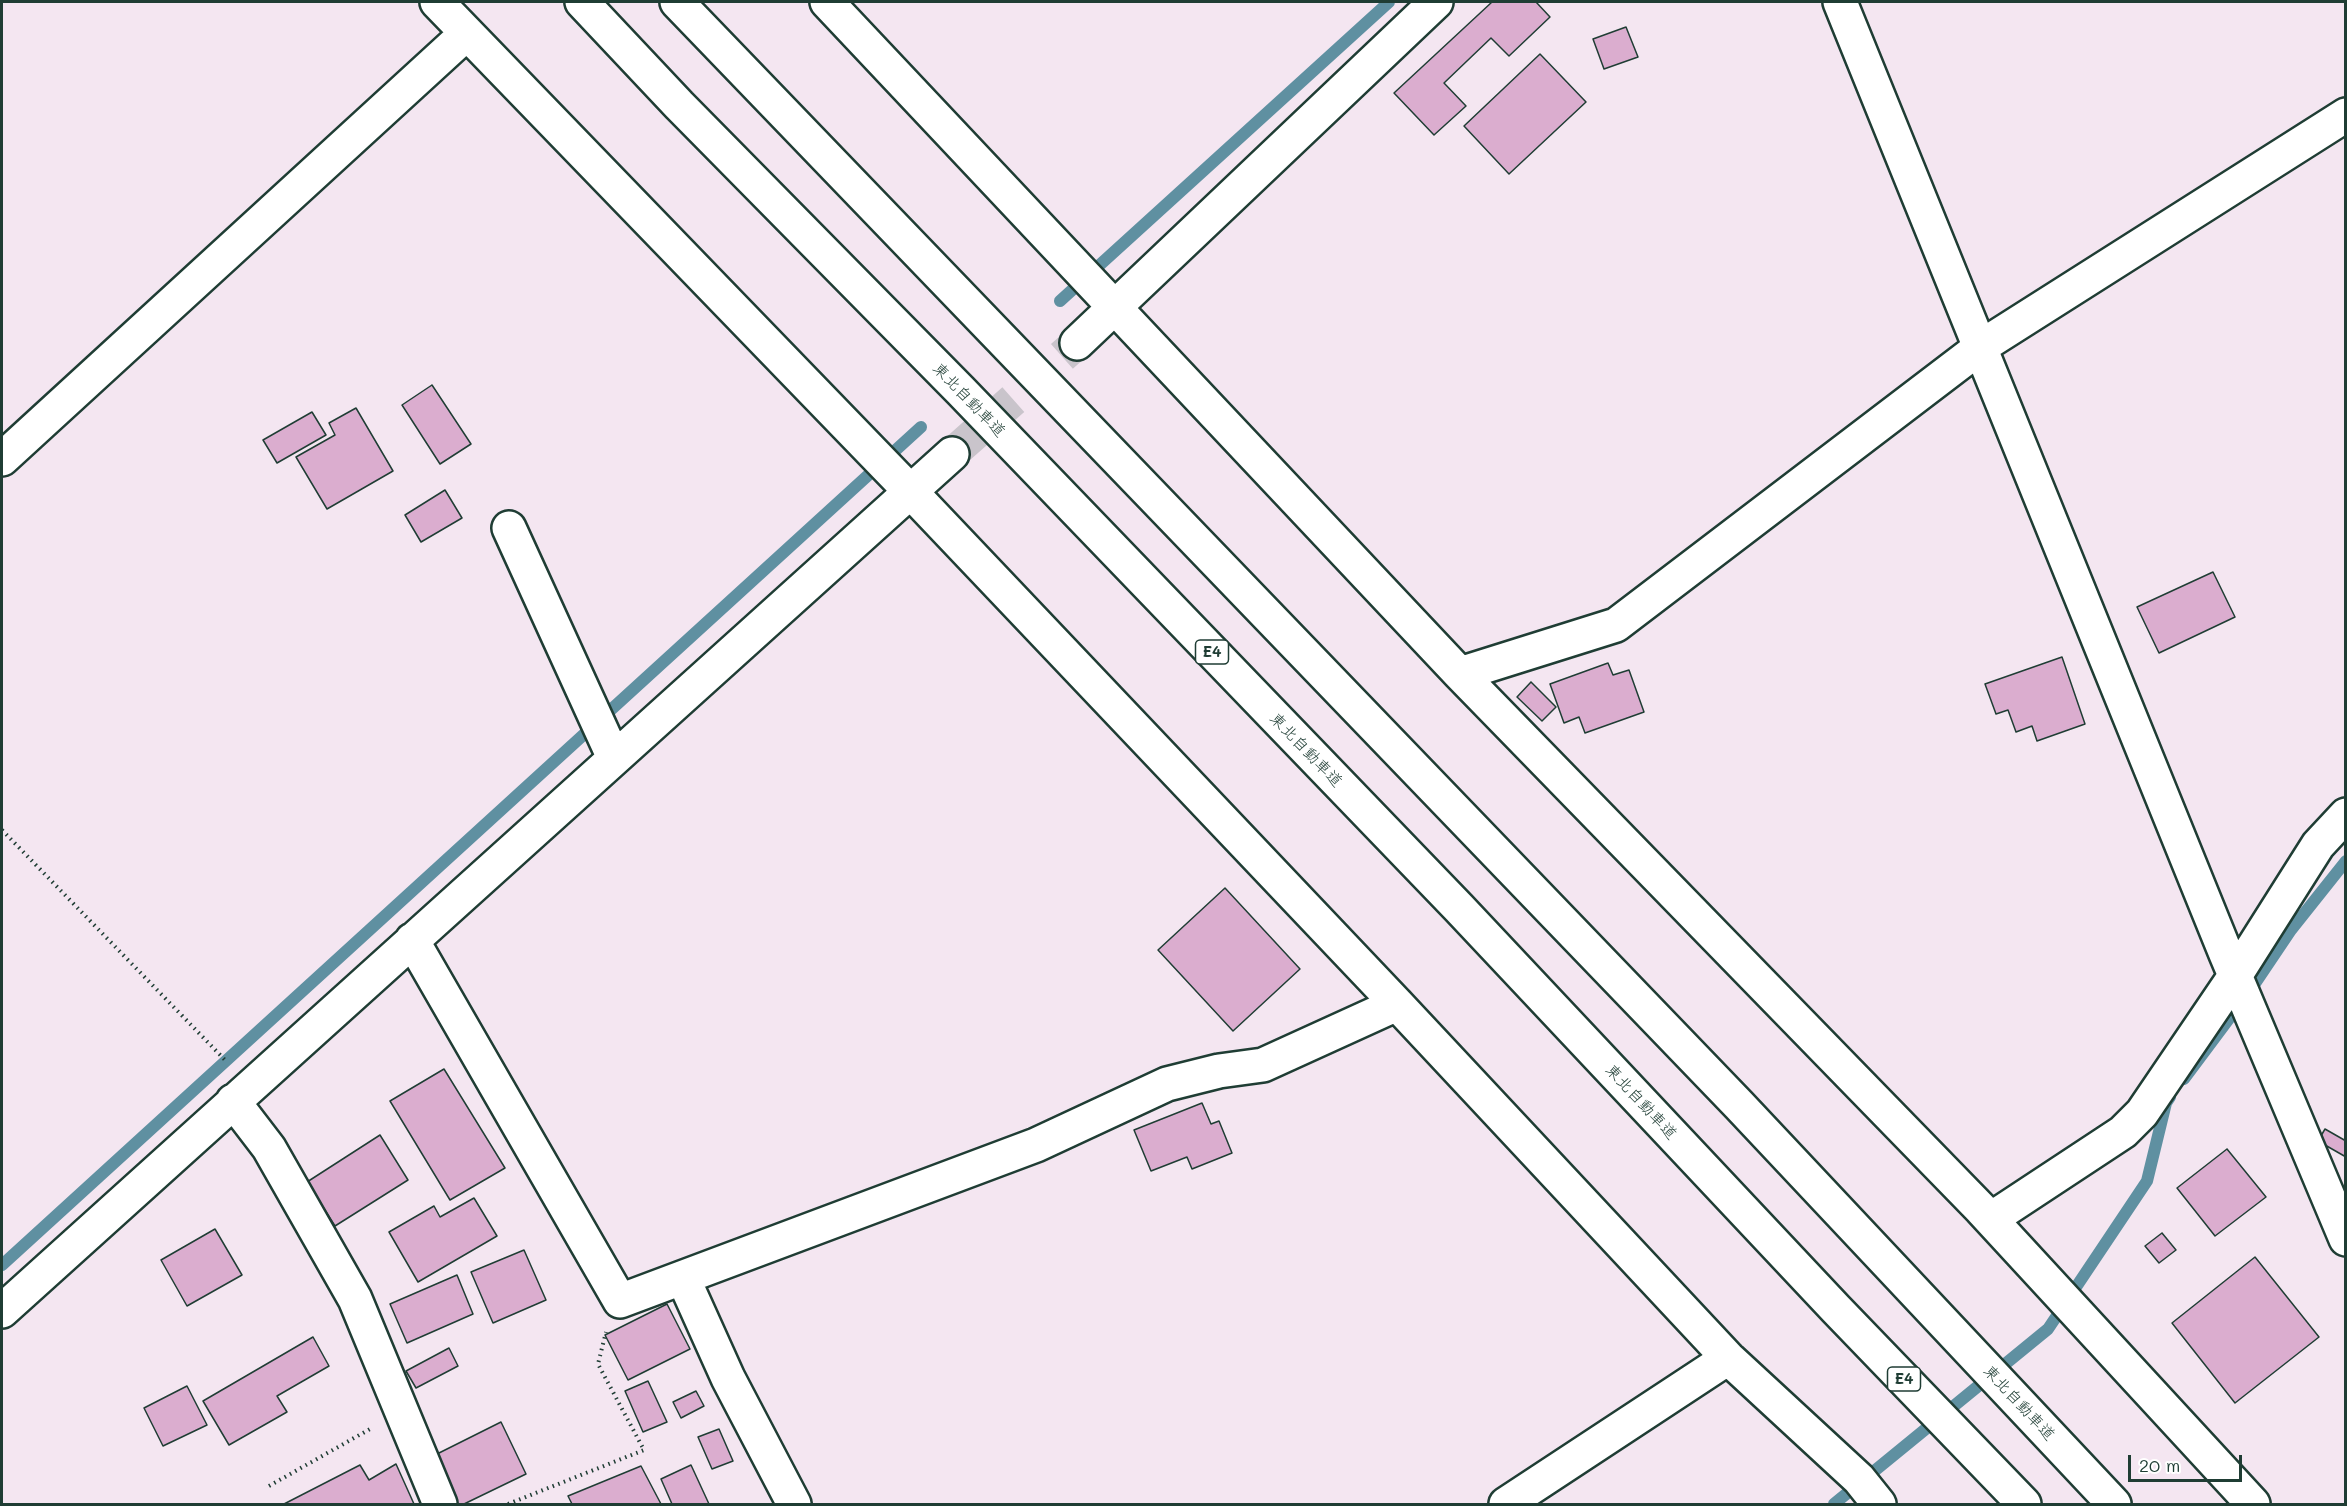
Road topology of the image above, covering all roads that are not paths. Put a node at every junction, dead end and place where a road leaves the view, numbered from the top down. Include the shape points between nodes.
1 (437, 2) edge
2 (582, 2) edge
3 (677, 2) edge
4 (827, 2) edge
5 (1436, 2) edge
6 (1840, 2) edge
7 (467, 33) junction
8 (2346, 115) edge
9 (1114, 309) junction
10 (1077, 343) tunnel mouth
11 (1982, 346) junction
12 (952, 454) tunnel mouth
13 (2, 459) edge
14 (910, 490) junction
15 (509, 528) dead end
16 (1460, 674) junction
17 (614, 758) junction
18 (2346, 815) edge
19 (412, 940) junction
20 (2235, 976) junction
21 (1397, 1004) junction
22 (242, 1094) junction
23 (1990, 1219) junction
24 (2346, 1239) edge
25 (683, 1278) junction
26 (2, 1311) edge
27 (1728, 1358) junction
28 (440, 1504) edge
29 (794, 1504) edge
30 (1506, 1504) edge
31 (1879, 1504) edge
32 (2024, 1504) edge
33 (2114, 1504) edge
34 (2253, 1504) edge

1 - 7 main road
2 - 32 main road, 東北自動車道 / E4 via 1459,908
3 - 33 main road, 東北自動車道 via 1740,1105
4 - 9 main road
5 - 9 main road
6 - 11 main road
7 - 13 main road
7 - 14 main road
8 - 11 main road
9 - 10 main road
9 - 16 main road
11 - 16 main road via 1616,625
11 - 20 main road
12 - 14 main road
14 - 17 main road
14 - 21 main road
15 - 17 main road
16 - 23 main road
17 - 19 main road
18 - 20 main road via 2318,845
19 - 22 main road
19 - 25 main road via 620,1301
20 - 23 main road via 2142,1113 2123,1132
20 - 24 main road
21 - 25 main road via 1263,1065 1167,1084 1036,1145
21 - 27 main road
22 - 26 main road
22 - 28 main road via 355,1299
23 - 34 main road
25 - 29 main road via 728,1378
27 - 30 main road
27 - 31 main road via 1859,1479

